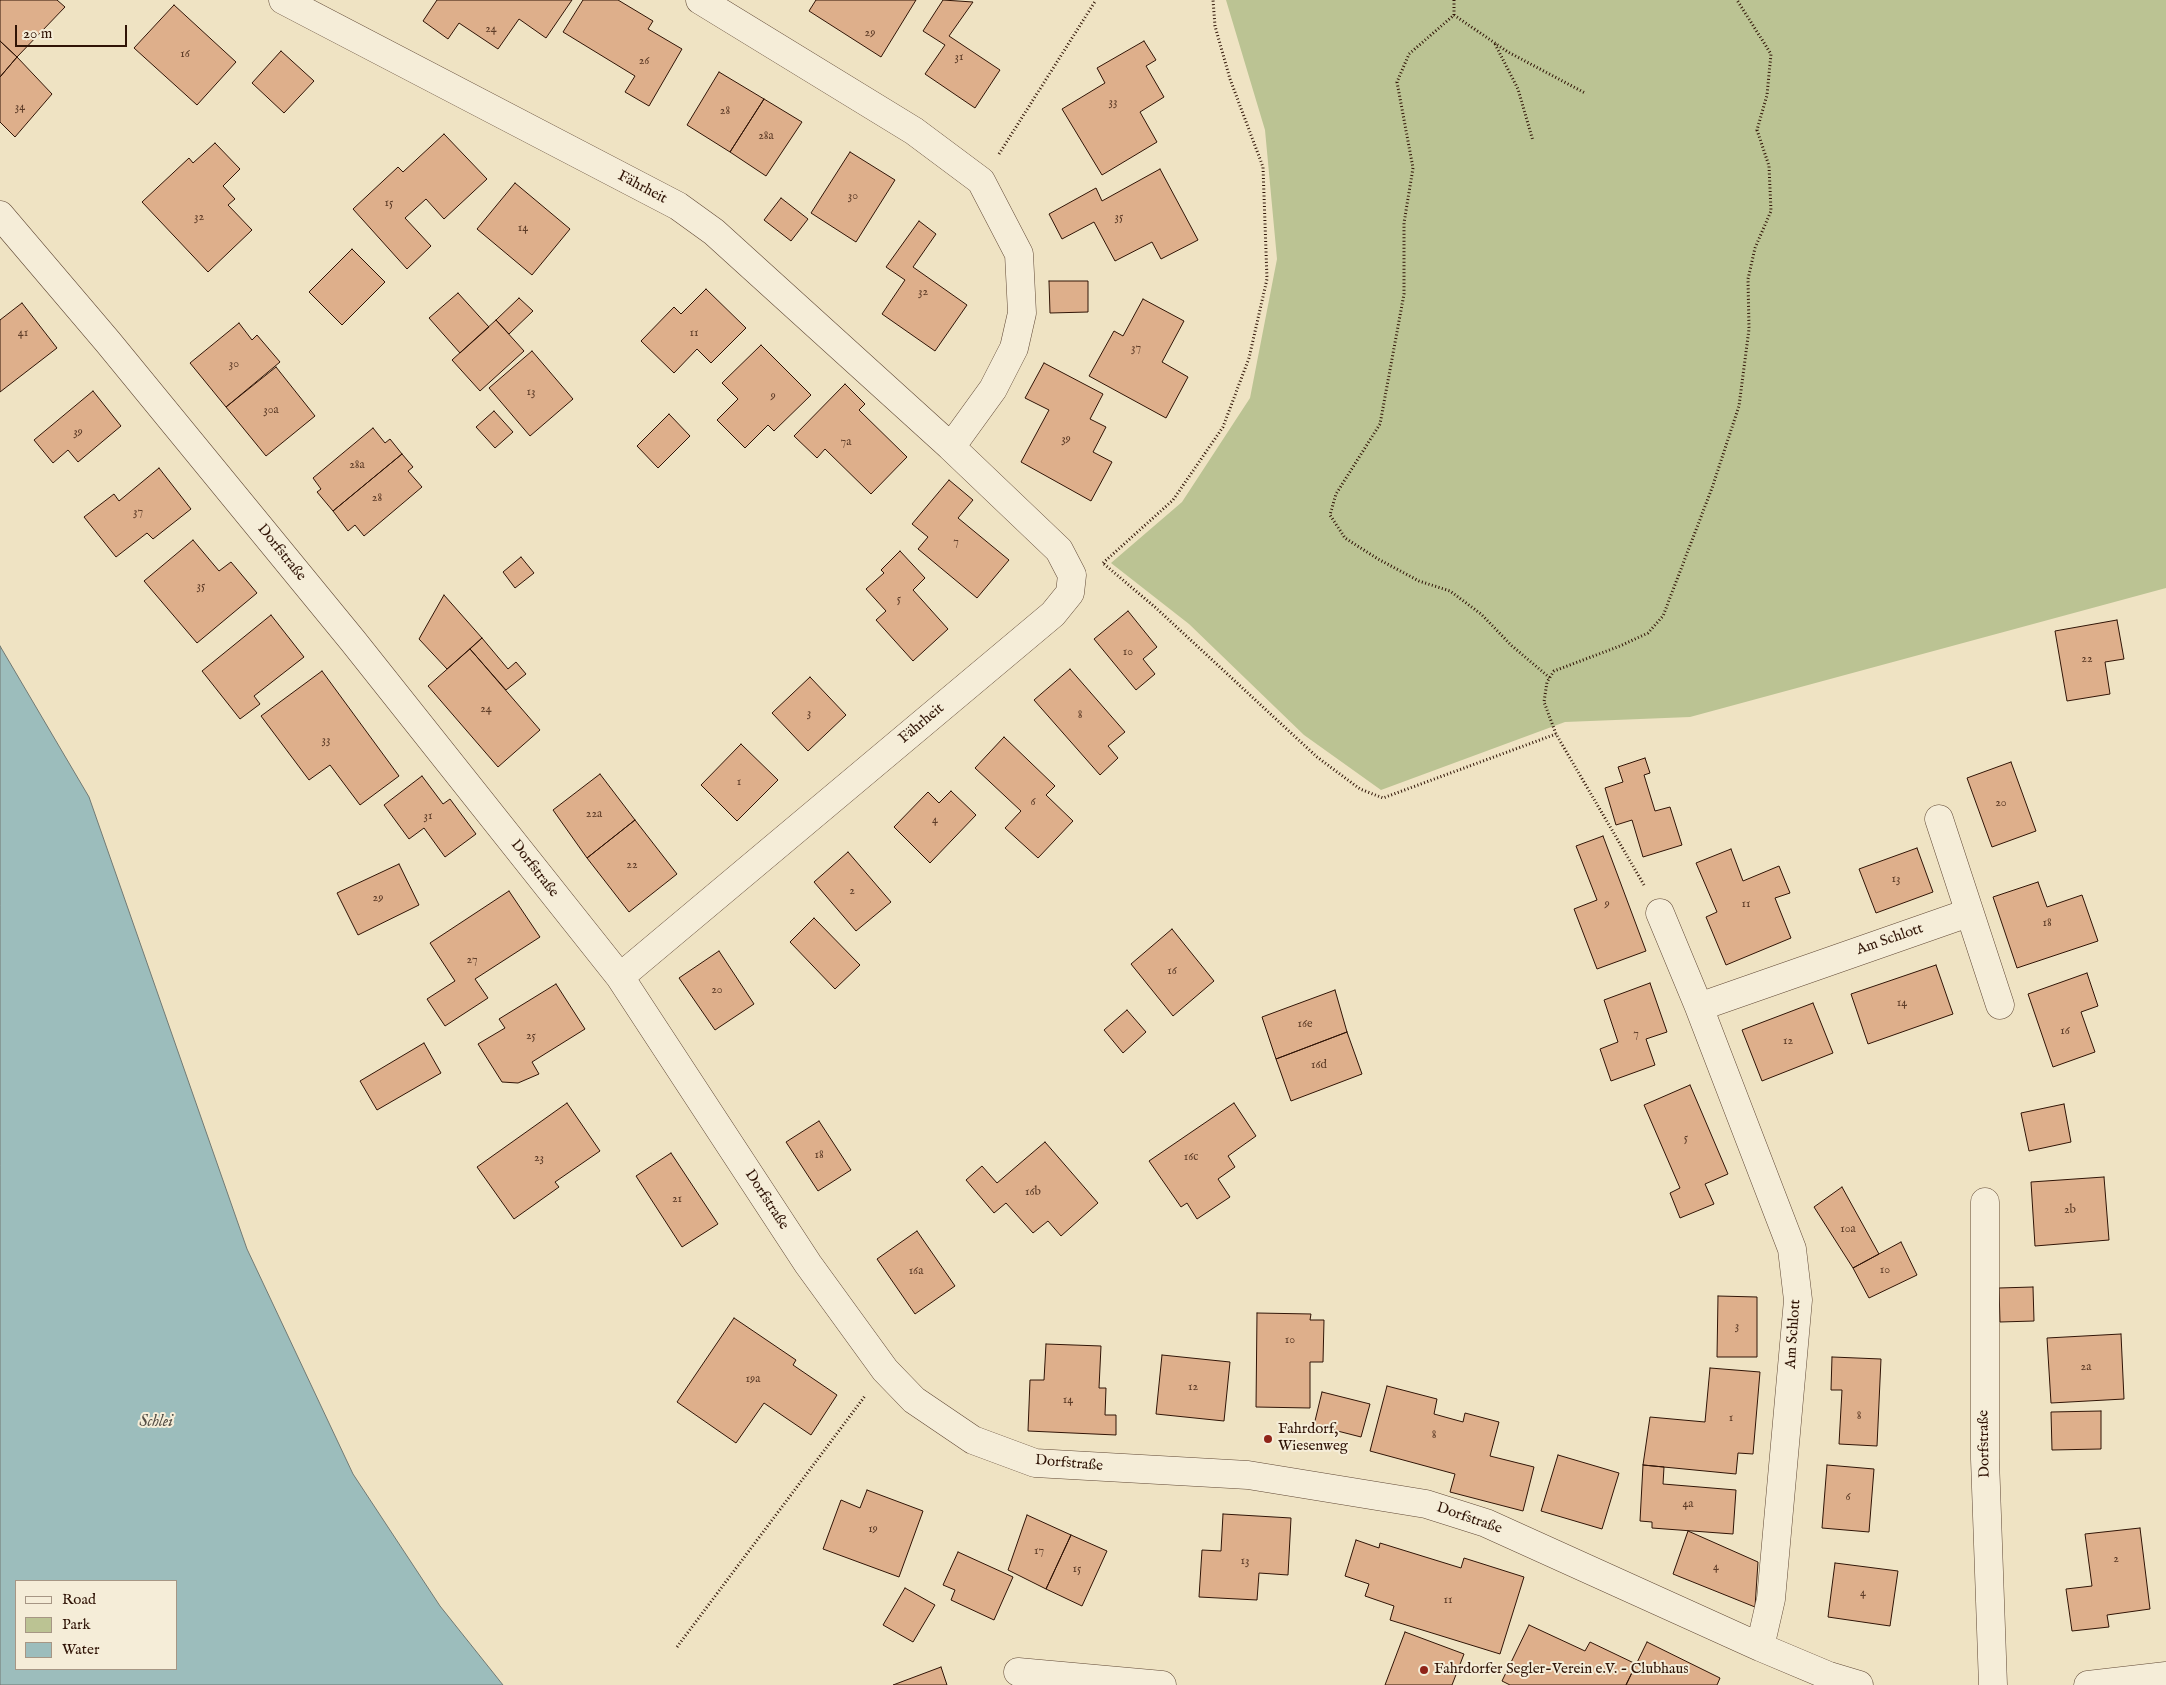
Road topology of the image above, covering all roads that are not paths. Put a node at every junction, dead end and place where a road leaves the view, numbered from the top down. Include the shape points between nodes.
1 (283, 0) edge
2 (700, 0) edge
3 (0, 215) edge
4 (951, 447) junction
5 (1939, 819) dead end
6 (1660, 913) road end
7 (1968, 914) junction
8 (620, 978) junction
9 (2000, 1005) dead end
10 (1699, 1007) junction
11 (1985, 1202) dead end
12 (1760, 1648) junction
13 (1018, 1672) dead end
14 (2166, 1676) edge
15 (1824, 1680) edge
16 (1162, 1685) edge
17 (1859, 1685) edge
18 (1993, 1685) edge
19 (2088, 1685) edge

1 - 4 street, Fährheit via 678,206 714,232
2 - 4 street via 914,131 981,181 1019,254 1022,313 1014,348 993,389
3 - 8 street, Dorfstraße via 353,641
4 - 8 street, Fährheit via 1059,550 1072,575 1070,593 1053,614
5 - 7 street
6 - 10 street, Am Schlott
7 - 9 street
7 - 10 street, Am Schlott
8 - 12 street, Dorfstraße via 808,1264 884,1370 914,1400 973,1440 1035,1463 1248,1475 1426,1504 1486,1523
10 - 12 street, Am Schlott via 1792,1249 1798,1300 1771,1600
11 - 18 street, Dorfstraße via 1985,1459
12 - 15 street, Dorfstraße
13 - 16 street
14 - 19 street
15 - 17 street, Dorfstraße

